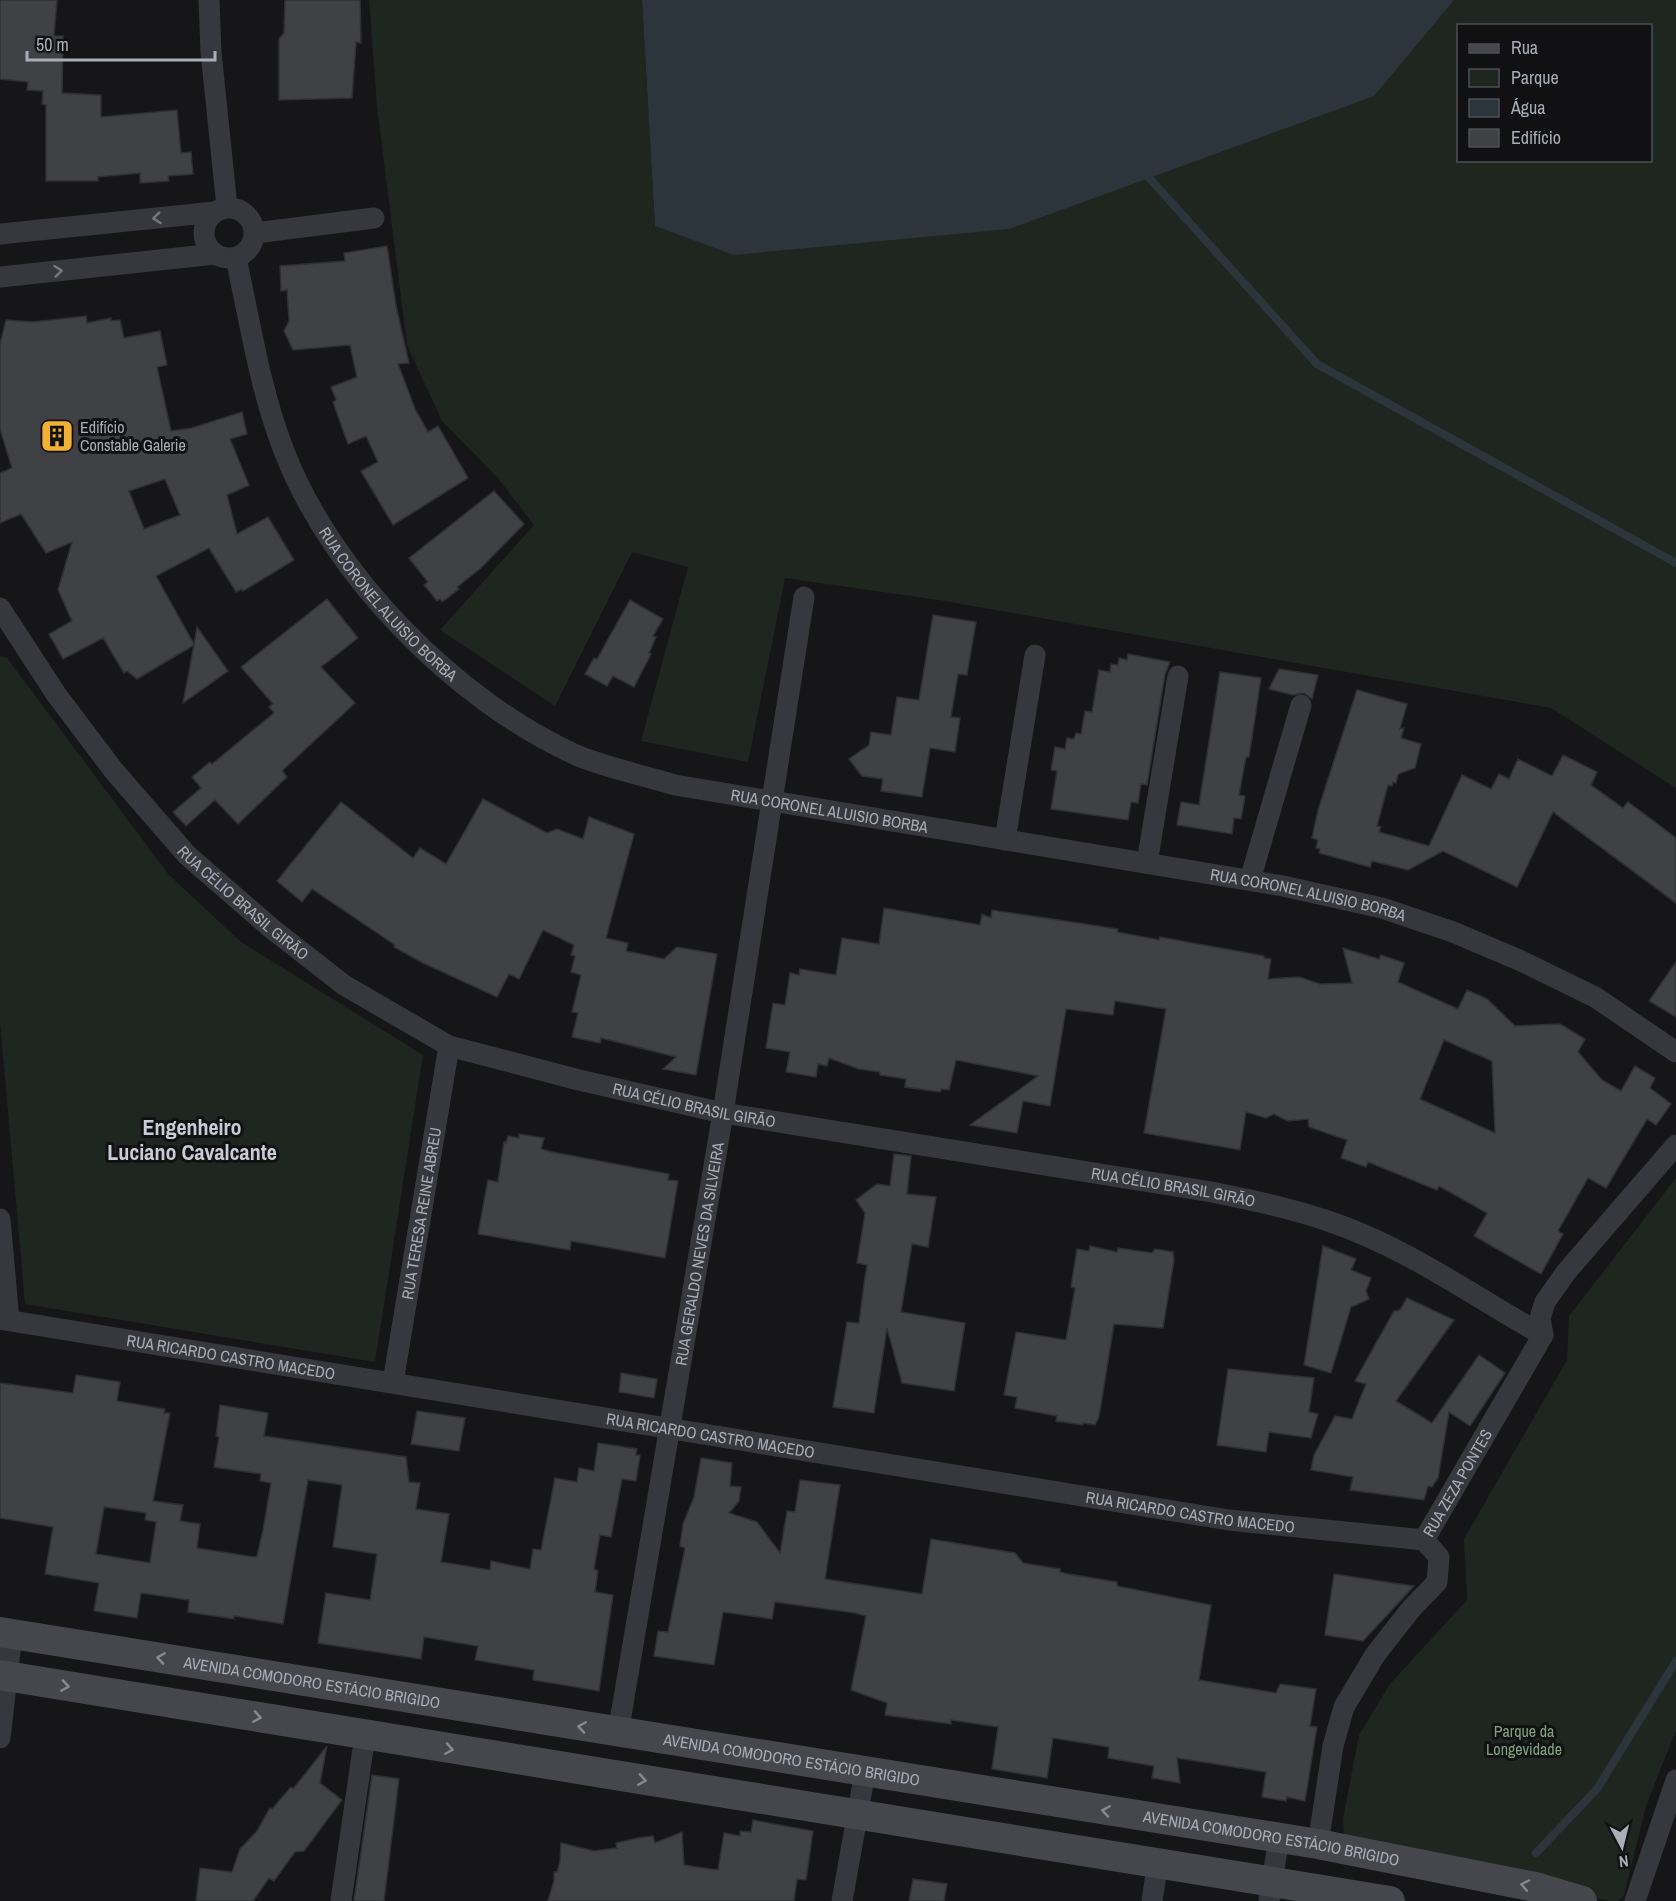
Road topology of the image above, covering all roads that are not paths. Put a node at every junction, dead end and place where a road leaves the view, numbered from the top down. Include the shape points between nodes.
1 (209, 0) edge
2 (221, 209) junction
3 (375, 218) dead end
4 (255, 233) junction
5 (0, 234) edge
6 (215, 254) junction
7 (236, 258) junction
8 (0, 277) edge
9 (804, 597) dead end
10 (0, 608) edge
11 (1035, 655) dead end
12 (1178, 676) dead end
13 (1301, 705) dead end
14 (773, 802) junction
15 (1005, 840) junction
16 (1147, 863) junction
17 (1250, 880) junction
18 (449, 1046) junction
19 (1676, 1052) edge
20 (723, 1113) junction
21 (1676, 1145) edge
22 (0, 1219) edge
23 (4, 1320) edge
24 (1543, 1335) junction
25 (393, 1382) junction
26 (670, 1427) junction
27 (1424, 1540) junction
28 (6, 1633) edge
29 (3, 1676) edge
30 (618, 1732) junction
31 (365, 1735) junction
32 (0, 1738) edge
33 (865, 1772) junction
34 (1676, 1780) edge
35 (858, 1815) junction
36 (1279, 1838) junction
37 (1318, 1844) junction
38 (1158, 1861) junction
39 (1271, 1891) edge
40 (341, 1901) edge
41 (842, 1901) edge
42 (1152, 1901) edge
43 (1390, 1901) edge
44 (1582, 1901) edge
45 (1635, 1901) edge

1 - 2 street
2 - 4 street via 237,208 247,214
2 -> 5 street
2 - 6 street via 208,218 204,237
3 - 4 street
4 - 7 street via 253,244
6 - 7 street
8 -> 6 street
7 - 14 street, RUA CORONEL ALUISIO BORBA via 283,450 307,502 342,558 385,609 450,674 513,723 577,755 675,785
9 - 14 street, RUA GERALDO NEVES DA SILVEIRA
10 - 18 street, RUA CÉLIO BRASIL GIRÃO via 56,694 114,771 187,855 344,985
11 - 15 street
12 - 16 street
13 - 17 street
14 - 15 street, RUA CORONEL ALUISIO BORBA
14 - 20 street, RUA GERALDO NEVES DA SILVEIRA
15 - 16 street, RUA CORONEL ALUISIO BORBA
16 - 17 street, RUA CORONEL ALUISIO BORBA
17 - 19 street, RUA CORONEL ALUISIO BORBA via 1382,908 1453,932 1595,997
18 - 20 street, RUA CÉLIO BRASIL GIRÃO
18 - 25 street, RUA TERESA REINE ABREU
20 - 24 street, RUA CÉLIO BRASIL GIRÃO via 1200,1190 1280,1207 1329,1221 1386,1245
20 - 26 street, RUA GERALDO NEVES DA SILVEIRA
21 - 24 street, RUA ZEZA PONTES via 1545,1302 1540,1318
22 - 23 street
23 - 25 street, RUA RICARDO CASTRO MACEDO
24 - 27 street, RUA ZEZA PONTES
25 - 26 street, RUA RICARDO CASTRO MACEDO
26 - 27 street, RUA RICARDO CASTRO MACEDO via 1229,1520
26 - 30 street, RUA GERALDO NEVES DA SILVEIRA
27 - 37 street, RUA ZEZA PONTES via 1439,1557 1437,1582 1375,1655 1344,1707 1333,1746
28 - 29 street
30 -> 28 main road, AVENIDA COMODORO ESTÁCIO BRIGIDO
29 -> 31 main road
29 - 32 street
30 - 33 main road, AVENIDA COMODORO ESTÁCIO BRIGIDO
31 -> 35 main road
31 - 40 street
33 - 35 street
36 -> 33 main road, AVENIDA COMODORO ESTÁCIO BRIGIDO
34 - 45 street
35 - 38 main road
35 - 41 street
36 - 37 main road, AVENIDA COMODORO ESTÁCIO BRIGIDO
36 - 39 street
44 -> 37 main road, AVENIDA COMODORO ESTÁCIO BRIGIDO via 1535,1887
38 - 39 main road
38 - 42 street
39 - 43 main road

